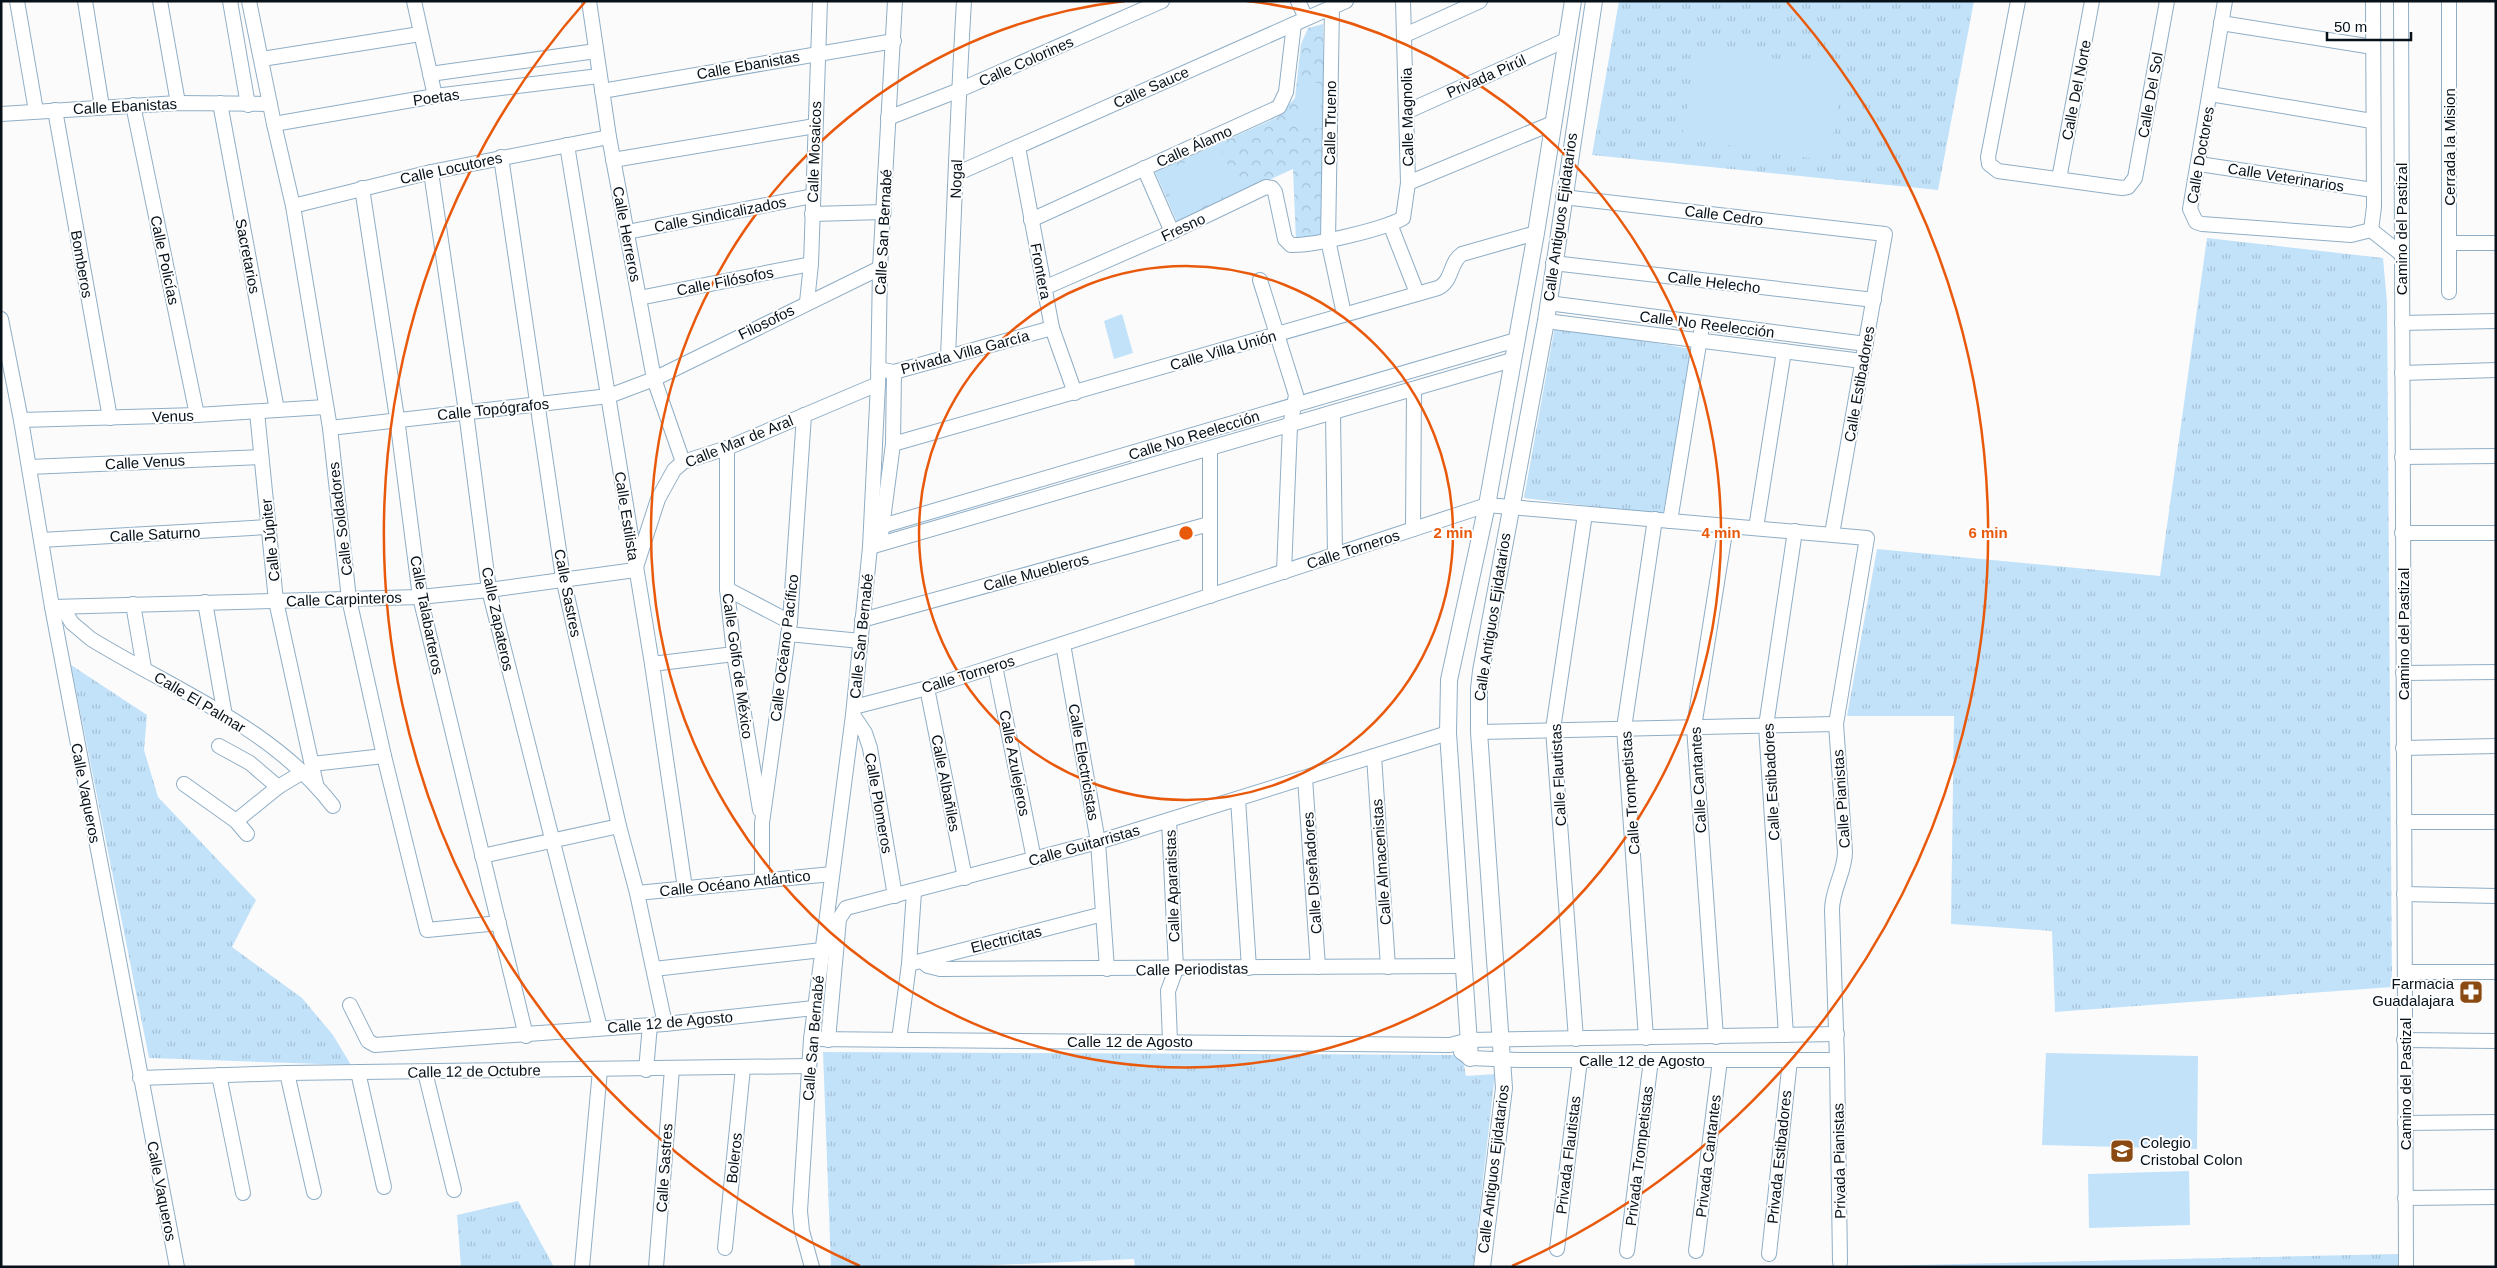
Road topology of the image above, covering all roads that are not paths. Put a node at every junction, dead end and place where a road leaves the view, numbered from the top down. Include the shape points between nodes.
1 (16, 1) edge
2 (85, 1) edge
3 (160, 1) edge
4 (230, 1) edge
5 (249, 1) edge
6 (589, 1) edge
7 (820, 1) edge
8 (895, 1) edge
9 (1162, 1) edge
10 (1298, 1) edge
11 (1346, 1) edge
12 (1403, 1) edge
13 (1480, 1) edge
14 (1573, 1) edge
15 (1594, 1) edge
16 (2018, 1) edge
17 (2092, 1) edge
18 (2167, 1) edge
19 (2225, 1) edge
20 (2373, 1) edge
21 (2401, 1) edge
22 (2449, 1) edge
23 (418, 2) edge
24 (965, 2) edge
25 (1332, 7) junction
26 (1300, 21) junction
27 (2221, 24) junction
28 (420, 34) junction
29 (1405, 35) junction
30 (1566, 40) junction
31 (894, 41) junction
32 (2372, 47) junction
33 (596, 51) junction
34 (817, 53) junction
35 (262, 59) junction
36 (430, 74) junction
37 (599, 76) junction
38 (602, 91) junction
39 (958, 91) junction
40 (2210, 94) junction
41 (435, 96) junction
42 (178, 103) junction
43 (220, 103) junction
44 (270, 104) junction
45 (134, 105) junction
46 (248, 105) junction
47 (102, 107) junction
48 (55, 110) junction
49 (36, 111) junction
50 (1406, 112) junction
51 (1, 114) edge
52 (888, 118) junction
53 (2372, 121) junction
54 (1553, 123) junction
55 (274, 124) junction
56 (815, 126) junction
57 (609, 137) junction
58 (567, 145) junction
59 (1018, 146) junction
60 (501, 157) junction
61 (614, 160) junction
62 (2199, 164) junction
63 (1144, 168) junction
64 (431, 172) junction
65 (956, 174) junction
66 (2059, 179) junction
67 (1408, 183) junction
68 (362, 188) junction
69 (2373, 190) junction
70 (813, 196) junction
71 (1563, 197) junction
72 (294, 206) junction
73 (884, 212) junction
74 (812, 214) junction
75 (1031, 220) junction
76 (1390, 224) junction
77 (2371, 230) junction
78 (627, 232) junction
79 (1172, 232) junction
80 (1536, 233) junction
81 (1885, 234) joint
82 (1328, 240) junction
83 (2450, 243) junction
84 (2496, 243) edge
85 (2400, 253) junction
86 (1553, 263) junction
87 (810, 264) junction
88 (880, 268) junction
89 (1260, 280) dead end
90 (1044, 288) junction
91 (2449, 292) dead end
92 (1417, 293) junction
93 (639, 298) junction
94 (1874, 300) junction
95 (807, 302) junction
96 (1548, 303) junction
97 (1344, 314) junction
98 (1, 319) edge
99 (1546, 321) junction
100 (2496, 322) edge
101 (2402, 323) junction
102 (1703, 324) junction
103 (1052, 328) junction
104 (1277, 334) junction
105 (1516, 340) junction
106 (1700, 341) junction
107 (1866, 344) junction
108 (1784, 351) junction
109 (948, 357) junction
110 (1512, 360) junction
111 (1862, 361) junction
112 (878, 369) junction
113 (2496, 370) edge
114 (894, 372) junction
115 (2402, 373) junction
116 (654, 378) junction
117 (878, 384) junction
118 (1414, 389) junction
119 (1075, 392) junction
120 (609, 396) junction
121 (537, 404) junction
122 (1296, 404) junction
123 (325, 407) junction
124 (277, 410) junction
125 (257, 412) junction
126 (466, 412) junction
127 (1333, 413) junction
128 (197, 415) junction
129 (804, 415) junction
130 (110, 418) junction
131 (397, 418) junction
132 (21, 420) junction
133 (1290, 426) junction
134 (330, 428) junction
135 (893, 444) junction
136 (727, 448) junction
137 (1210, 449) junction
138 (2496, 456) edge
139 (262, 457) junction
140 (2402, 457) junction
141 (683, 462) junction
142 (29, 467) junction
143 (1487, 505) junction
144 (1510, 507) junction
145 (1585, 514) junction
146 (1655, 519) junction
147 (1670, 521) junction
148 (1210, 524) junction
149 (1726, 526) junction
150 (268, 527) junction
151 (877, 528) junction
152 (1756, 528) junction
153 (1413, 529) junction
154 (1795, 531) junction
155 (2402, 533) junction
156 (2496, 533) edge
157 (1832, 534) junction
158 (1867, 538) joint
159 (41, 540) junction
160 (875, 546) junction
161 (1335, 555) junction
162 (635, 570) junction
163 (1284, 572) junction
164 (563, 578) junction
165 (727, 589) junction
166 (489, 590) junction
167 (1210, 596) junction
168 (420, 597) junction
169 (349, 599) junction
170 (276, 601) junction
171 (206, 602) junction
172 (133, 604) junction
173 (57, 607) junction
174 (862, 620) junction
175 (789, 628) junction
176 (860, 641) junction
177 (1063, 644) junction
178 (734, 654) junction
179 (652, 664) junction
180 (995, 666) junction
181 (144, 668) junction
182 (2496, 672) edge
183 (2403, 673) junction
184 (927, 688) junction
185 (854, 711) junction
186 (225, 716) junction
187 (1836, 724) junction
188 (1766, 726) junction
189 (1694, 727) junction
190 (1624, 728) junction
191 (1553, 730) junction
192 (1479, 732) junction
193 (1448, 733) junction
194 (219, 746) dead end
195 (2496, 746) edge
196 (2403, 748) junction
197 (384, 756) junction
198 (1374, 756) junction
199 (307, 768) junction
200 (1305, 778) junction
201 (184, 784) dead end
202 (278, 787) junction
203 (1238, 799) junction
204 (333, 806) dead end
205 (1169, 820) junction
206 (236, 821) junction
207 (2404, 822) junction
208 (2496, 822) edge
209 (762, 823) junction
210 (619, 826) junction
211 (247, 834) dead end
212 (552, 842) junction
213 (1098, 842) junction
214 (482, 856) junction
215 (1034, 860) junction
216 (832, 874) junction
217 (965, 878) junction
218 (762, 881) junction
219 (685, 888) junction
220 (914, 892) junction
221 (637, 893) junction
222 (2404, 894) junction
223 (895, 896) junction
224 (2496, 896) edge
225 (1103, 914) junction
226 (499, 923) junction
227 (822, 950) junction
228 (916, 962) junction
229 (1464, 966) junction
230 (1318, 967) junction
231 (1388, 967) junction
232 (1249, 968) junction
233 (654, 969) junction
234 (1107, 969) junction
235 (1176, 969) junction
236 (2405, 972) junction
237 (2496, 972) edge
238 (350, 1006) dead end
239 (814, 1008) junction
240 (665, 1024) junction
241 (650, 1025) junction
242 (600, 1028) junction
243 (1836, 1034) junction
244 (1786, 1035) junction
245 (526, 1036) junction
246 (1716, 1037) junction
247 (1646, 1038) junction
248 (811, 1039) junction
249 (1576, 1039) junction
250 (828, 1040) junction
251 (899, 1040) junction
252 (1469, 1040) junction
253 (1502, 1040) junction
254 (2404, 1040) junction
255 (2496, 1040) edge
256 (1170, 1041) junction
257 (1450, 1045) junction
258 (1470, 1058) junction
259 (1503, 1060) junction
260 (1580, 1060) junction
261 (1651, 1060) junction
262 (1720, 1060) junction
263 (1790, 1060) junction
264 (1837, 1060) junction
265 (808, 1066) junction
266 (743, 1068) junction
267 (672, 1069) junction
268 (600, 1070) junction
269 (646, 1070) junction
270 (358, 1072) junction
271 (424, 1072) junction
272 (287, 1073) junction
273 (219, 1075) junction
274 (140, 1078) junction
275 (2496, 1122) edge
276 (2405, 1123) junction
277 (384, 1187) dead end
278 (454, 1190) dead end
279 (314, 1192) dead end
280 (242, 1193) dead end
281 (2496, 1197) edge
282 (2405, 1198) junction
283 (725, 1248) dead end
284 (1557, 1249) dead end
285 (1627, 1251) dead end
286 (1696, 1251) dead end
287 (1769, 1254) dead end
288 (1840, 1262) dead end
289 (177, 1267) edge
290 (582, 1267) edge
291 (656, 1267) edge
292 (812, 1267) edge
293 (1482, 1267) edge
294 (2406, 1267) edge

1 - 49 street
2 - 47 street
3 - 42 street
4 - 46 street
5 - 35 street, Calle Soldadores
6 - 33 street, Calle Herreros
7 - 34 street, Calle Mosaicos
8 - 31 street, Calle San Bernabé
9 - 39 street, Calle Colorines
10 - 26 street
11 - 25 street, Calle Sauce
12 - 29 street, Calle Magnolia
13 - 29 street
14 - 30 street, Calle Antiguos Ejidatarios
15 - 71 street, Calle Antiguos Ejidatarios
16 - 66 street via 1988,157 1992,168
17 - 66 street, Calle Del Norte
18 - 66 street, Calle Del Sol via 2135,178 2128,187 2122,188
19 - 27 street, Calle Doctores
20 - 32 street
21 - 85 street, Camino del Pastizal
22 - 83 street, Cerrada la Mision
23 - 28 street
24 - 39 street, Nogal
25 - 26 street, Calle Sauce
25 - 82 street, Calle Trueno
26 - 59 street, Calle Sauce
26 - 63 street, Calle Álamo via 1286,92 1279,107
27 - 32 street
27 - 40 street, Calle Doctores
28 - 35 street
28 - 36 street
29 - 50 street, Calle Magnolia
30 - 50 street, Privada Pirúl
30 - 54 street, Calle Antiguos Ejidatarios
31 - 34 street, Calle Ebanistas
31 - 52 street, Calle San Bernabé
32 - 53 street
33 - 36 street
33 - 37 street, Calle Herreros
34 - 38 street, Calle Ebanistas
34 - 56 street, Calle Mosaicos
35 - 44 street, Calle Soldadores
36 - 41 street
37 - 38 street, Calle Herreros
37 - 41 street, Poetas
38 - 57 street, Calle Herreros
39 - 52 street, Calle Colorines
39 - 65 street, Nogal
40 - 53 street
40 - 62 street, Calle Doctores
41 - 55 street, Poetas
42 - 43 street, Calle Ebanistas
42 - 45 street, Calle Ebanistas
43 - 46 street, Calle Ebanistas
43 - 124 street, Sacretarios
44 - 46 street
44 - 55 street, Calle Soldadores
45 - 47 street, Calle Ebanistas
45 - 128 street, Calle Policías
47 - 48 street, Calle Ebanistas
48 - 49 street, Calle Ebanistas
48 - 130 street, Bomberos
49 - 51 street, Calle Ebanistas
50 - 67 street, Calle Magnolia
52 - 73 street, Calle San Bernabé
53 - 69 street
54 - 67 street
54 - 80 street, Calle Antiguos Ejidatarios
55 - 72 street, Calle Soldadores
56 - 61 street
56 - 70 street, Calle Mosaicos
57 - 58 street, Calle Locutores
57 - 61 street, Calle Herreros
58 - 60 street, Calle Locutores
58 - 120 street, Calle Estilista
59 - 65 street, Calle Sauce
59 - 75 street, Frontera
60 - 64 street, Calle Locutores
60 - 121 street, Calle Sastres
61 - 78 street, Calle Herreros
62 - 69 street, Calle Veterinarios
62 - 77 street, Calle Doctores via 2190,209 2196,222 2351,235
63 - 75 street, Calle Álamo
63 - 79 street
64 - 68 street, Calle Locutores
64 - 126 street, Calle Zapateros
65 - 109 street, Nogal
67 - 76 street, Calle Magnolia via 1405,215
68 - 72 street, Calle Locutores
68 - 131 street, Calle Talabarteros
69 - 77 street
70 - 74 street, Calle Mosaicos
70 - 78 street, Calle Sindicalizados
71 - 81 street, Calle Cedro
71 - 86 street, Calle Antiguos Ejidatarios
72 - 123 street, Calle Soldadores
73 - 74 street
73 - 88 street, Calle San Bernabé
74 - 87 street, Calle Mosaicos
75 - 90 street, Frontera
76 - 82 street
76 - 92 street
77 - 85 street
78 - 93 street, Calle Herreros
79 - 82 street, Fresno via 1266,187 1272,188 1277,197 1285,239 1290,245
79 - 90 street, Fresno
80 - 92 street, Calle Villa Unión via 1462,254 1444,286
80 - 105 street, Calle Antiguos Ejidatarios
81 - 94 street, Calle Estibadores
82 - 97 street, Calle Trueno
83 - 84 street
83 - 91 street, Cerrada la Mision
85 - 101 street, Camino del Pastizal
86 - 94 street, Calle Helecho
86 - 96 street, Calle Antiguos Ejidatarios
87 - 93 street, Calle Filósofos
87 - 95 street, Calle Mosaicos
88 - 95 street, Filosofos
88 - 112 street, Calle San Bernabé
89 - 104 street
90 - 103 street, Frontera
92 - 97 street, Calle Villa Unión
93 - 116 street, Calle Herreros
94 - 107 street, Calle Estibadores
95 - 116 street, Filosofos
96 - 99 street, Calle Antiguos Ejidatarios
96 - 102 street, Calle No Reelección
97 - 104 street, Calle Villa Unión
98 - 132 street, Calle Vaqueros
99 - 106 street, Calle No Reelección
99 - 144 street, Calle Antiguos Ejidatarios
100 - 101 street
101 - 115 street, Camino del Pastizal
102 - 106 street
102 - 107 street, Calle No Reelección
103 - 109 street, Privada Villa García
103 - 119 street, Frontera
104 - 119 street, Calle Villa Unión
104 - 122 street via 1294,386
105 - 110 street, Calle Antiguos Ejidatarios
105 - 122 street, Calle No Reelección
106 - 108 street, Calle No Reelección
106 - 147 street
107 - 111 street, Calle Estibadores
108 - 111 street, Calle No Reelección
108 - 152 street
109 - 114 street, Privada Villa García
110 - 118 street, Calle No Reelección
110 - 143 street, Calle Antiguos Ejidatarios
111 - 157 street, Calle Estibadores
112 - 114 street, Privada Villa García
112 - 117 street, Calle San Bernabé
113 - 115 street
114 - 135 street, Calle San Bernabé
115 - 140 street, Camino del Pastizal
116 - 120 street, Calle Topógrafos
116 - 141 street, Calle Herreros
117 - 129 street, Calle Mar de Aral
117 - 151 street, Calle San Bernabé
118 - 127 street, Calle No Reelección
118 - 153 street
119 - 135 street, Calle Villa Unión
120 - 121 street, Calle Topógrafos
120 - 162 street, Calle Estilista
121 - 126 street, Calle Topógrafos
121 - 164 street, Calle Sastres
122 - 133 street
122 - 151 street, Calle No Reelección
123 - 124 street, Venus
123 - 134 street, Calle Soldadores
124 - 125 street, Venus
125 - 128 street, Venus
125 - 139 street, Calle Júpiter
126 - 131 street, Calle Topógrafos
126 - 166 street, Calle Zapateros
127 - 133 street, Calle No Reelección
127 - 161 street
128 - 130 street, Venus
129 - 136 street, Calle Mar de Aral
129 - 175 street, Calle Océano Pacífico
130 - 132 street, Venus
131 - 134 street, Calle Topógrafos
131 - 168 street, Calle Talabarteros
132 - 142 street, Calle Vaqueros
133 - 137 street, Calle No Reelección
133 - 163 street
134 - 169 street, Calle Soldadores
135 - 151 street, Calle San Bernabé
136 - 141 street, Calle Mar de Aral
136 - 165 street, Calle Golfo de México
137 - 148 street
137 - 160 street, Calle No Reelección
138 - 140 street
139 - 142 street, Calle Venus
139 - 150 street, Calle Júpiter
140 - 155 street, Camino del Pastizal
141 - 162 street, Calle Mar de Aral via 674,470 658,499
142 - 159 street, Calle Vaqueros
143 - 144 street, Calle Torneros
143 - 153 street, Calle Torneros
143 - 193 street, Calle Antiguos Ejidatarios via 1449,680
144 - 145 street, Calle Torneros
144 - 192 street, Calle Antiguos Ejidatarios via 1479,689
145 - 146 street, Calle Torneros
145 - 191 street, Calle Flautistas
146 - 147 street, Calle Torneros
146 - 190 street, Calle Trompetistas
147 - 149 street, Calle Torneros
148 - 167 street
148 - 174 street, Calle Muebleros
149 - 152 street, Calle Torneros
149 - 189 street, Calle Cantantes
150 - 159 street, Calle Saturno
150 - 170 street, Calle Júpiter
151 - 160 street, Calle San Bernabé
152 - 154 street, Calle Torneros
153 - 161 street, Calle Torneros
154 - 157 street, Calle Torneros
154 - 188 street, Calle Estibadores
155 - 156 street
155 - 183 street, Camino del Pastizal
157 - 158 street, Calle Torneros
158 - 187 street, Calle Pianistas
159 - 173 street, Calle Vaqueros
160 - 174 street, Calle San Bernabé
161 - 163 street, Calle Torneros
162 - 164 street, Calle Carpinteros
162 - 179 street, Calle Estilista
163 - 167 street, Calle Torneros
164 - 166 street, Calle Carpinteros
164 - 210 street, Calle Sastres
165 - 175 street
165 - 178 street, Calle Golfo de México
166 - 168 street, Calle Carpinteros
166 - 212 street, Calle Zapateros
167 - 177 street, Calle Torneros
168 - 169 street, Calle Carpinteros
168 - 214 street, Calle Talabarteros
169 - 170 street, Calle Carpinteros
169 - 197 street, Calle Soldadores
170 - 171 street, Calle Carpinteros
170 - 199 street, Calle Júpiter
171 - 172 street, Calle Carpinteros
171 - 186 street
172 - 173 street, Calle Carpinteros
172 - 181 street
173 - 181 street, Calle El Palmar via 91,639
173 - 274 street, Calle Vaqueros
174 - 176 street, Calle San Bernabé
175 - 176 street
175 - 209 street, Calle Océano Pacífico
176 - 185 street, Calle San Bernabé
177 - 180 street, Calle Torneros
177 - 213 street, Calle Electricistas
178 - 179 street
178 - 209 street, Calle Golfo de México
179 - 219 street, Calle Estilista
180 - 184 street, Calle Torneros
180 - 215 street, Calle Azulejeros
181 - 186 street, Calle El Palmar
182 - 183 street
183 - 196 street, Camino del Pastizal
184 - 185 street, Calle Torneros
184 - 217 street, Calle Albañiles
185 - 216 street, Calle San Bernabé
185 - 223 street, Calle Plomeros via 870,748
186 - 199 street, Calle El Palmar
187 - 188 street
187 - 243 street, Calle Pianistas via 1845,852 1832,902
188 - 189 street
188 - 244 street, Calle Estibadores
189 - 190 street
189 - 246 street, Calle Cantantes
190 - 191 street
190 - 247 street, Calle Trompetistas
191 - 192 street
191 - 249 street, Calle Flautistas
192 - 253 street, Calle Antiguos Ejidatarios
193 - 198 street, Calle Guitarristas
193 - 229 street, Calle Antiguos Ejidatarios
194 - 202 street via 250,763
195 - 196 street
196 - 207 street, Camino del Pastizal
197 - 199 street
197 - 226 street, Calle Soldadores via 427,930
198 - 200 street, Calle Guitarristas
198 - 231 street, Calle Almacenistas
199 - 202 street
199 - 204 street, Calle El Palmar
200 - 203 street, Calle Guitarristas
200 - 230 street, Calle Diseñadores
201 - 206 street
202 - 206 street
203 - 205 street, Calle Guitarristas
203 - 232 street
205 - 213 street, Calle Guitarristas
205 - 235 street, Calle Aparatistas
206 - 211 street
207 - 208 street
207 - 222 street, Camino del Pastizal
209 - 218 street, Calle Océano Pacífico
210 - 212 street
210 - 221 street, Calle Sastres
212 - 214 street
212 - 242 street, Calle Zapateros
213 - 215 street, Calle Guitarristas
213 - 225 street, Calle Electricistas
214 - 226 street, Calle Talabarteros
215 - 217 street, Calle Guitarristas
216 - 218 street, Calle Océano Atlántico
216 - 227 street, Calle San Bernabé
217 - 220 street, Calle Guitarristas
218 - 219 street, Calle Océano Atlántico
219 - 221 street, Calle Océano Atlántico
220 - 223 street, Calle Guitarristas
220 - 228 street
221 - 233 street, Calle Sastres
222 - 224 street
222 - 236 street, Camino del Pastizal
223 - 250 street, Calle Guitarristas via 853,905 839,919
225 - 228 street, Electricitas
225 - 234 street, Calle Electricistas
226 - 245 street, Calle Talabarteros
227 - 233 street
227 - 239 street, Calle San Bernabé
228 - 234 street, Calle Periodistas via 940,969
228 - 251 street
229 - 231 street, Calle Periodistas
229 - 252 street, Calle Antiguos Ejidatarios
230 - 231 street, Calle Periodistas
230 - 232 street, Calle Periodistas
232 - 235 street, Calle Periodistas
233 - 240 street, Calle Sastres
234 - 235 street, Calle Periodistas
235 - 256 street, Calle Aparatistas via 1168,990
236 - 237 street
236 - 254 street, Camino del Pastizal
238 - 245 street, Calle 12 de Agosto via 368,1041 375,1046
239 - 240 street, Calle 12 de Agosto
239 - 248 street, Calle San Bernabé
240 - 241 street, Calle 12 de Agosto
241 - 242 street, Calle 12 de Agosto
241 - 269 street
242 - 245 street, Calle 12 de Agosto
243 - 244 street, Calle 12 de Agosto
243 - 264 street, Calle Pianistas
244 - 246 street, Calle 12 de Agosto
246 - 247 street, Calle 12 de Agosto
247 - 249 street, Calle 12 de Agosto
248 - 250 street, Calle 12 de Agosto
248 - 265 street, Calle San Bernabé
249 - 253 street, Calle 12 de Agosto
250 - 251 street, Calle 12 de Agosto
251 - 256 street, Calle 12 de Agosto
252 - 253 street, Calle 12 de Agosto
252 - 257 street, Calle 12 de Agosto
252 - 258 street, Calle Antiguos Ejidatarios
253 - 259 street, Calle Antiguos Ejidatarios
254 - 255 street
254 - 276 street, Camino del Pastizal
256 - 257 street, Calle 12 de Agosto
257 - 258 street, Calle 12 de Agosto
258 - 259 street, Calle 12 de Agosto
259 - 260 street, Calle 12 de Agosto
259 - 293 street, Calle Antiguos Ejidatarios via 1503,1100
260 - 261 street, Calle 12 de Agosto
260 - 284 street, Privada Flautistas
261 - 262 street, Calle 12 de Agosto
261 - 285 street, Privada Trompetistas
262 - 263 street, Calle 12 de Agosto
262 - 286 street, Privada Cantantes
263 - 264 street, Calle 12 de Agosto
263 - 287 street, Privada Estibadores
264 - 288 street, Privada Pianistas
265 - 266 street, Calle 12 de Octubre
265 - 292 street, Calle San Bernabé via 800,1211
266 - 267 street, Calle 12 de Octubre
266 - 283 street, Boleros
267 - 269 street, Calle 12 de Octubre
267 - 291 street, Calle Sastres
268 - 269 street, Calle 12 de Octubre
268 - 271 street, Calle 12 de Octubre
268 - 290 street
270 - 271 street, Calle 12 de Octubre
270 - 272 street, Calle 12 de Octubre
270 - 277 street
271 - 278 street
272 - 273 street, Calle 12 de Octubre
272 - 279 street
273 - 274 street, Calle 12 de Octubre
273 - 280 street
274 - 289 street, Calle Vaqueros
275 - 276 street
276 - 282 street, Camino del Pastizal
281 - 282 street
282 - 294 street, Camino del Pastizal

